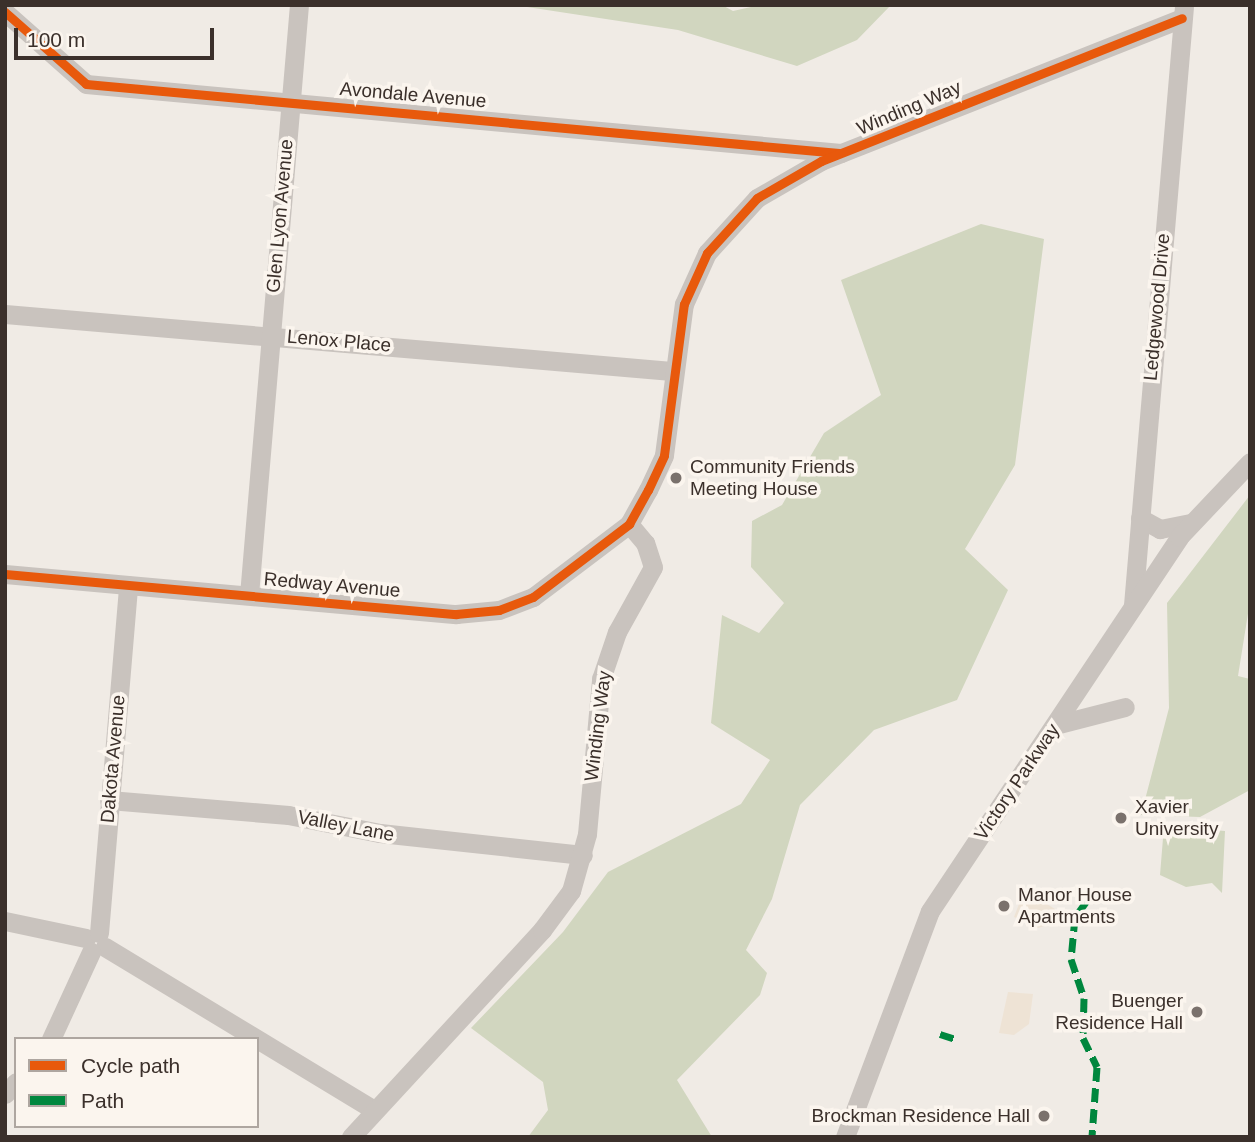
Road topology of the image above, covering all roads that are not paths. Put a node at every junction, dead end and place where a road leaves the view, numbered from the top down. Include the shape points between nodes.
1 (299, 5) edge
2 (1183, 11) edge
3 (5, 12) edge
4 (290, 102) junction
5 (845, 154) junction
6 (5, 314) edge
7 (270, 335) junction
8 (672, 372) junction
9 (1250, 462) edge
10 (1140, 518) junction
11 (1191, 523) junction
12 (629, 524) junction
13 (5, 574) edge
14 (128, 585) junction
15 (249, 595) junction
16 (1132, 610) junction
17 (1125, 707) dead end
18 (1055, 725) junction
19 (109, 800) junction
20 (583, 855) junction
21 (5, 921) edge
22 (95, 943) junction
23 (52, 1037) edge
24 (252, 1037) edge
25 (259, 1041) edge
26 (372, 1109) junction
27 (351, 1137) edge
28 (845, 1137) edge

1 - 4 street, Glen Lyon Avenue
2 - 5 street, Winding Way
2 - 10 street, Ledgewood Drive
3 - 4 street, Avondale Avenue via 86,84
4 - 5 street, Avondale Avenue
4 - 7 street, Glen Lyon Avenue
5 - 8 street, Winding Way via 777,183 722,233 684,304
6 - 7 street, Lenox Place
7 - 8 street, Lenox Place
7 - 15 street, Glen Lyon Avenue
8 - 12 street, Winding Way via 664,455
9 - 11 street, Victory Parkway
10 - 11 street via 1160,528
10 - 16 street, Ledgewood Drive
11 - 16 street, Victory Parkway
12 - 15 street, Redway Avenue via 554,584 499,610 456,614
12 - 20 street, Winding Way via 645,543 653,567 617,632 601,679
13 - 14 street, Redway Avenue
14 - 15 street, Redway Avenue
14 - 19 street, Dakota Avenue
16 - 18 street, Victory Parkway
17 - 18 street
18 - 28 street, Victory Parkway via 930,911
19 - 20 street, Valley Lane via 288,815 380,834
19 - 22 street, Dakota Avenue
20 - 26 street, Winding Way via 571,891 542,930
21 - 22 street
22 - 23 street, Dakota Avenue
22 - 24 street
25 - 26 street
26 - 27 street, Winding Way

